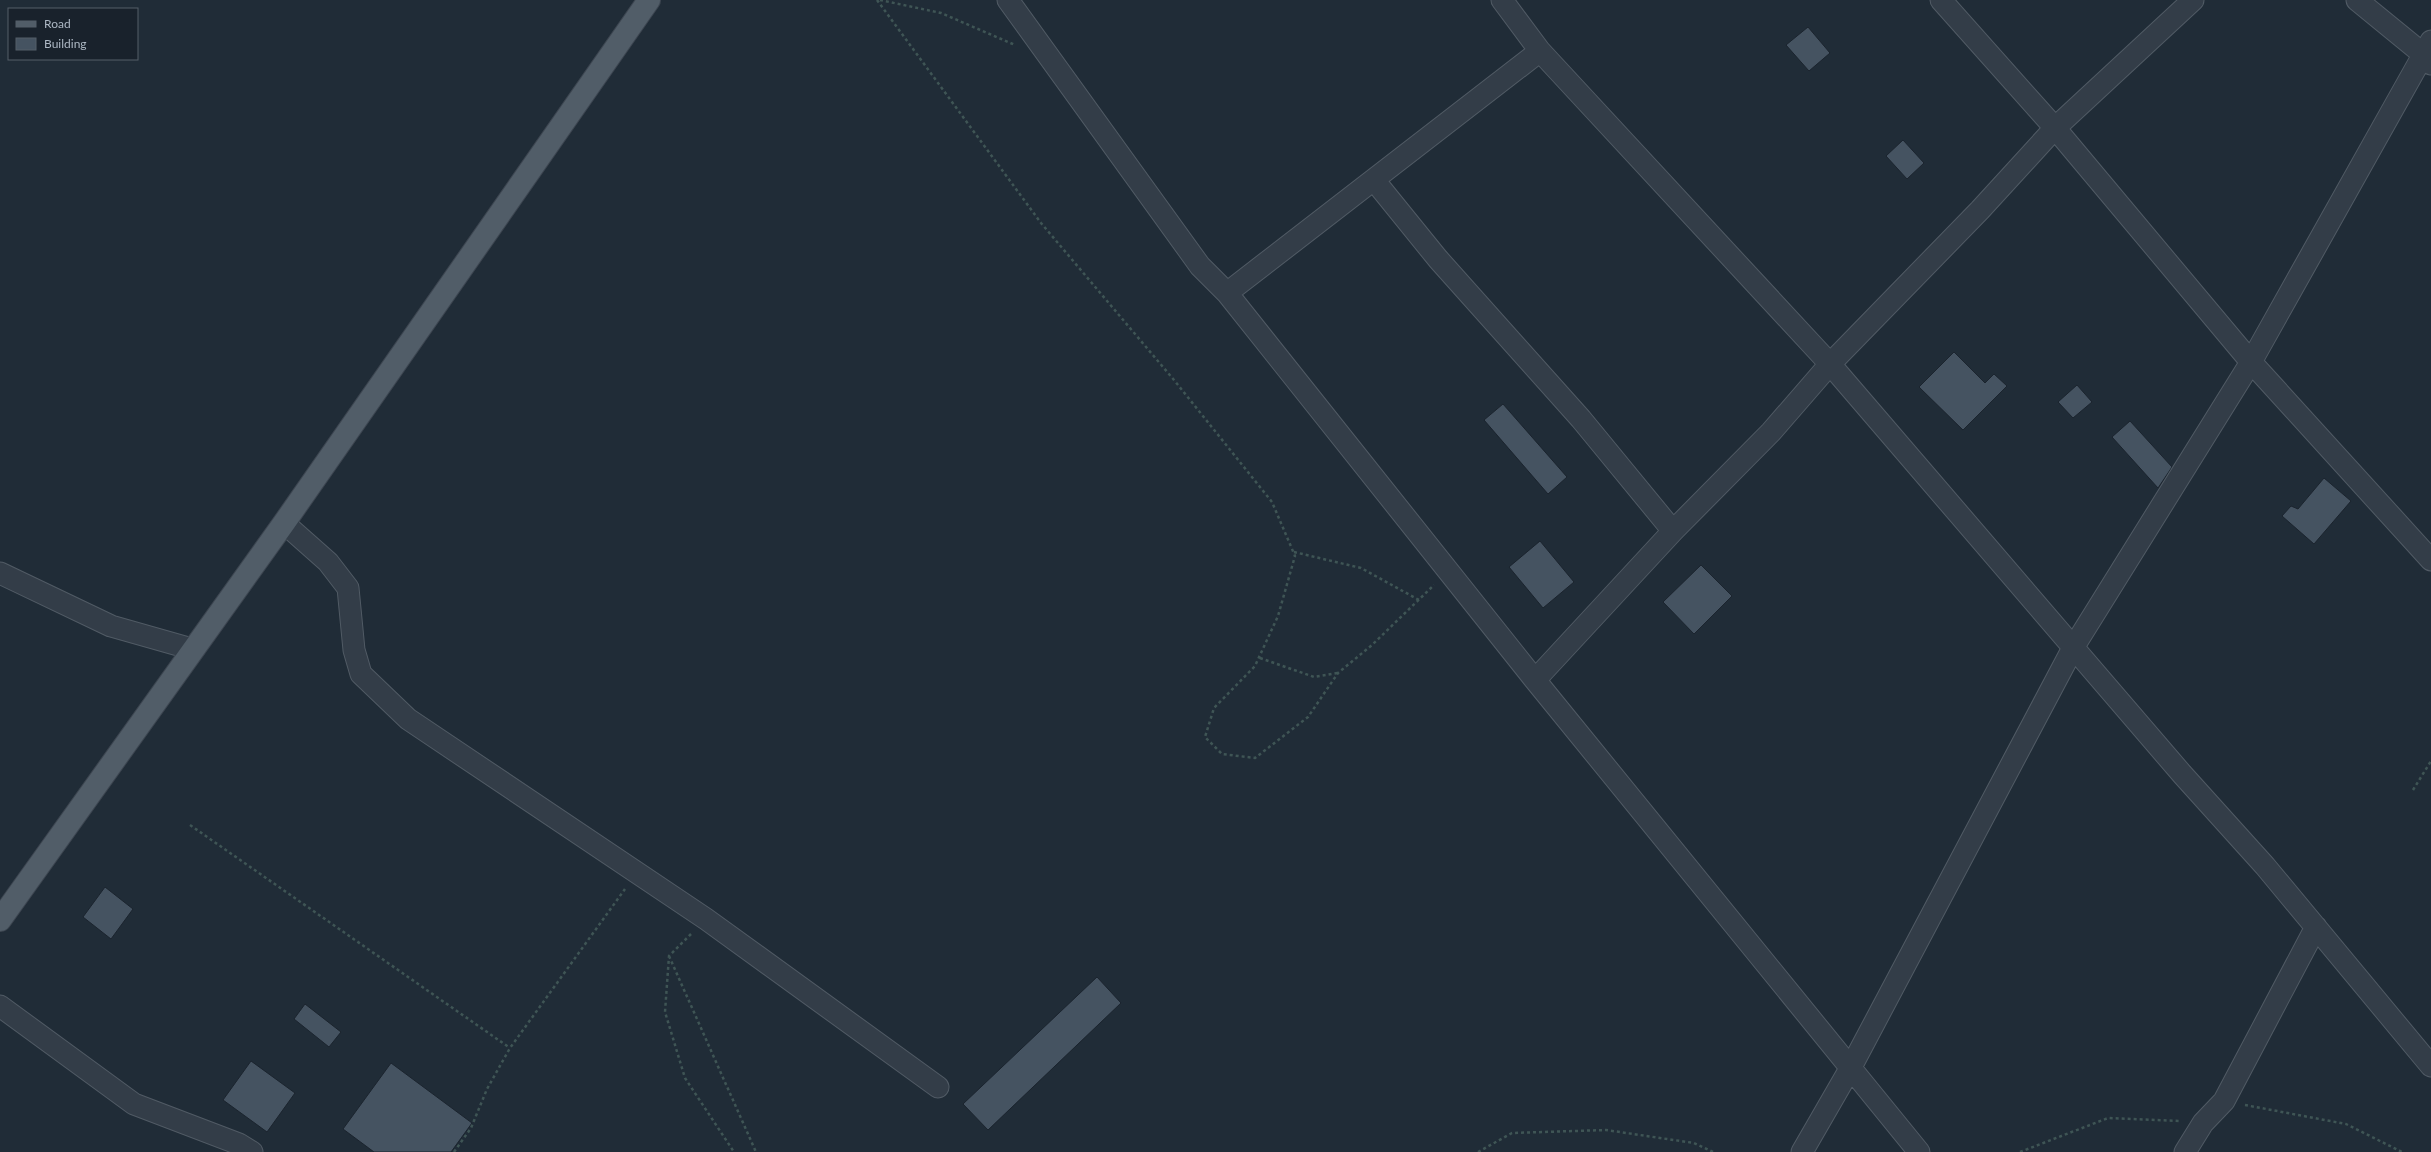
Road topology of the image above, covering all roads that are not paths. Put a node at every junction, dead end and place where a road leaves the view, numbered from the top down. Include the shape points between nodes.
1 (650, 0) edge
2 (1008, 0) edge
3 (1502, 0) edge
4 (1941, 0) edge
5 (2193, 0) edge
6 (2357, 0) edge
7 (1540, 51) junction
8 (2428, 53) edge
9 (2055, 128) junction
10 (1374, 180) junction
11 (1227, 293) junction
12 (2251, 362) junction
13 (1830, 364) junction
14 (284, 522) junction
15 (1673, 531) junction
16 (2431, 560) edge
17 (0, 573) edge
18 (2073, 648) junction
19 (192, 649) junction
20 (1535, 680) junction
21 (0, 920) edge
22 (2316, 927) junction
23 (0, 1006) edge
24 (2431, 1066) edge
25 (1851, 1067) junction
26 (938, 1087) dead end
27 (252, 1152) edge
28 (1802, 1152) edge
29 (1919, 1152) edge
30 (2186, 1152) edge

1 - 14 main road
2 - 11 street via 1200,266
3 - 7 street
4 - 9 street
5 - 9 street
6 - 8 street
7 - 10 street
7 - 13 street
8 - 12 street
9 - 12 street
9 - 13 street via 1980,210
10 - 11 street
10 - 15 street via 1438,259 1581,418
11 - 20 street
12 - 16 street
12 - 18 street
13 - 15 street via 1771,432
13 - 18 street
14 - 19 main road
14 - 26 street via 328,562 348,588 354,650 361,674 408,719 706,919
15 - 20 street
17 - 19 street via 112,626
18 - 22 street
18 - 25 street
19 - 21 main road
20 - 25 street
22 - 24 street
22 - 30 street via 2224,1101 2203,1123
23 - 27 street via 134,1104 239,1144
25 - 28 street
25 - 29 street

